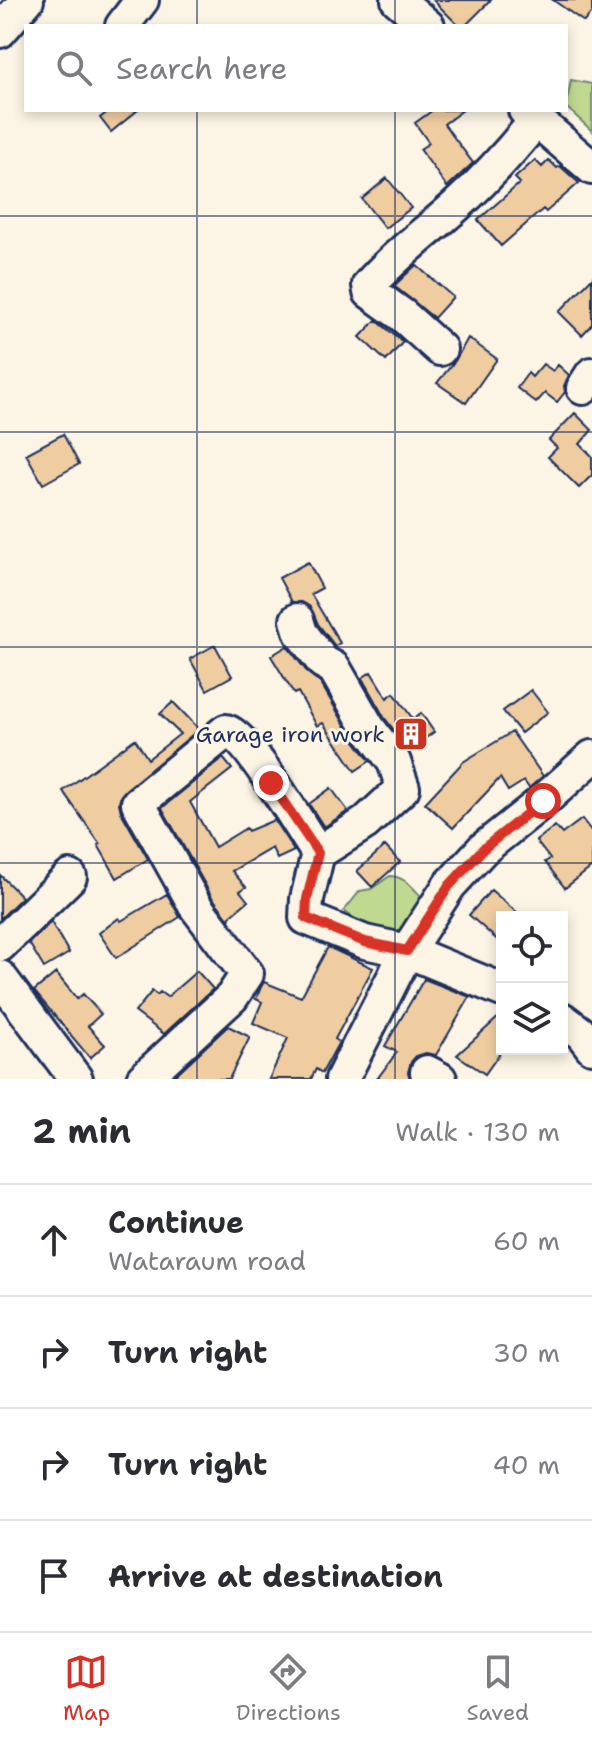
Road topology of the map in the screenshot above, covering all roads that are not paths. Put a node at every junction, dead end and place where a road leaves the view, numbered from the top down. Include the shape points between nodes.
1 (27, 0) edge
2 (142, 0) edge
3 (398, 0) edge
4 (124, 24) edge
5 (426, 24) edge
6 (0, 31) edge
7 (531, 115) edge
8 (592, 168) edge
9 (440, 349) dead end
10 (297, 620) dead end
11 (592, 757) edge
12 (318, 853) junction
13 (70, 877) dead end
14 (0, 945) edge
15 (407, 951) junction
16 (0, 977) edge
17 (496, 988) edge
18 (568, 1024) edge
19 (592, 1047) edge
20 (76, 1079) edge
21 (143, 1079) edge
22 (342, 1079) edge

1 - 6 street
2 - 4 street
3 - 5 street
7 - 8 street
7 - 9 street via 518,143 369,285 370,292
10 - 12 street via 301,633 334,668 394,762 403,788 365,823
11 - 15 street via 483,849 449,886
12 - 15 street via 306,918 365,942
12 - 21 street via 232,732 214,740 138,803 196,907 247,974 232,997
13 - 14 street
15 - 17 street
15 - 22 street
16 - 20 street
18 - 19 street

